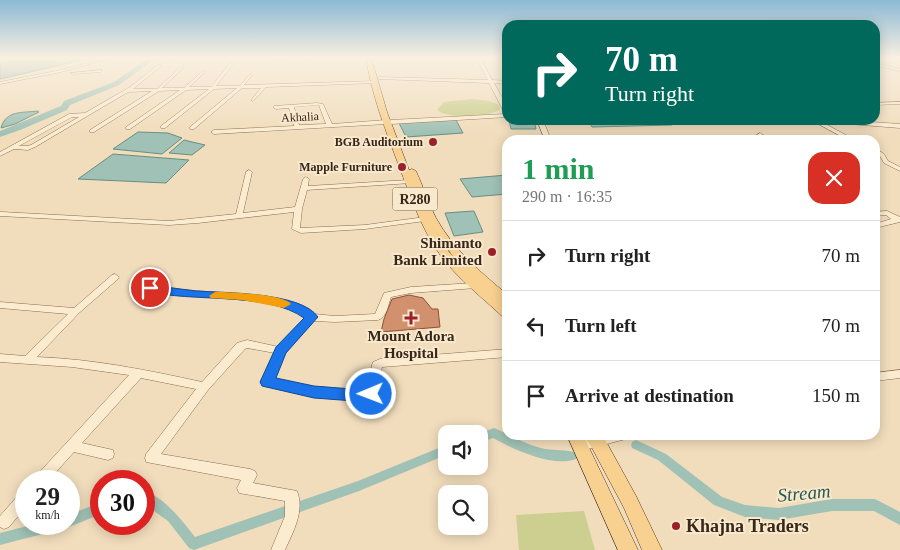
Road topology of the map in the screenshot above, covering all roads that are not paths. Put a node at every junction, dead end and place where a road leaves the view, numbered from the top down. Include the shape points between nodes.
1 (138, 83) edge
2 (165, 83) edge
3 (191, 83) edge
4 (217, 83) edge
5 (244, 83) edge
6 (334, 83) edge
7 (378, 83) edge
8 (493, 83) edge
9 (264, 87) junction
10 (240, 88) junction
11 (185, 89) junction
12 (212, 89) junction
13 (158, 90) junction
14 (127, 91) junction
15 (253, 100) dead end
16 (502, 102) edge
17 (900, 103) edge
18 (880, 104) edge
19 (291, 106) junction
20 (276, 107) dead end
21 (502, 114) edge
22 (90, 115) junction
23 (389, 122) junction
24 (880, 123) edge
25 (824, 125) edge
26 (330, 126) junction
27 (900, 126) edge
28 (163, 127) dead end
29 (128, 128) dead end
30 (192, 128) dead end
31 (297, 128) junction
32 (92, 131) dead end
33 (214, 132) dead end
34 (842, 135) edge
35 (0, 145) edge
36 (13, 147) junction
37 (0, 154) edge
38 (880, 154) edge
39 (900, 169) edge
40 (250, 172) dead end
41 (306, 179) dead end
42 (409, 182) junction
43 (304, 188) junction
44 (298, 209) junction
45 (2, 214) dead end
46 (880, 214) edge
47 (239, 216) junction
48 (425, 219) junction
49 (899, 219) edge
50 (880, 225) edge
51 (115, 277) dead end
52 (473, 286) junction
53 (150, 288) dead end
54 (502, 292) edge
55 (0, 305) edge
56 (502, 310) edge
57 (76, 311) junction
58 (312, 317) junction
59 (281, 351) junction
60 (502, 353) edge
61 (0, 358) edge
62 (27, 360) junction
63 (139, 372) junction
64 (900, 374) edge
65 (880, 376) edge
66 (204, 387) junction
67 (586, 440) edge
68 (587, 440) edge
69 (71, 446) junction
70 (108, 454) dead end
71 (50, 470) edge
72 (15, 510) edge
73 (4, 522) dead end
74 (278, 550) edge
75 (628, 550) edge
76 (652, 550) edge

1 - 14 street
2 - 13 street
3 - 11 street
4 - 12 street
5 - 10 street
6 - 9 street
7 - 23 main road, R280
8 - 16 street
9 - 10 street
9 - 15 street
10 - 12 street
10 - 30 street
11 - 12 street
11 - 13 street
11 - 29 street
12 - 28 street
13 - 14 street
13 - 32 street
14 - 22 street
17 - 18 street
19 - 20 street
19 - 26 street via 319,104
19 - 31 street
21 - 23 street, Akhalia
22 - 36 street via 71,115
22 - 36 street via 28,148
23 - 26 street, Akhalia
23 - 42 main road, R280
23 - 54 main road, R280 via 432,219 475,274
24 - 27 street
25 - 34 street
26 - 31 street, Akhalia
31 - 33 street, Akhalia
35 - 36 street
36 - 37 street
38 - 39 street via 886,162
40 - 47 street
41 - 43 street
42 - 43 street
42 - 48 main road, R280
43 - 44 street
44 - 47 street
44 - 48 street via 296,229 301,231
45 - 47 street via 169,223
46 - 49 street
48 - 52 main road, R280 via 446,254
49 - 50 street
51 - 57 street
52 - 56 main road, R280
52 - 58 street via 387,295 378,317
53 - 58 street via 266,299 296,306
55 - 57 street
57 - 62 street
58 - 59 street
59 - 60 street via 266,381 269,383 314,392 368,396 380,363
59 - 66 street via 247,344 241,346
61 - 62 street
62 - 63 street via 63,361
63 - 66 street
63 - 69 street
64 - 65 street
66 - 74 street via 151,458 250,474 244,488 292,496 292,516
67 - 75 main road
68 - 76 main road via 630,502
69 - 70 street
69 - 71 street
72 - 73 street

